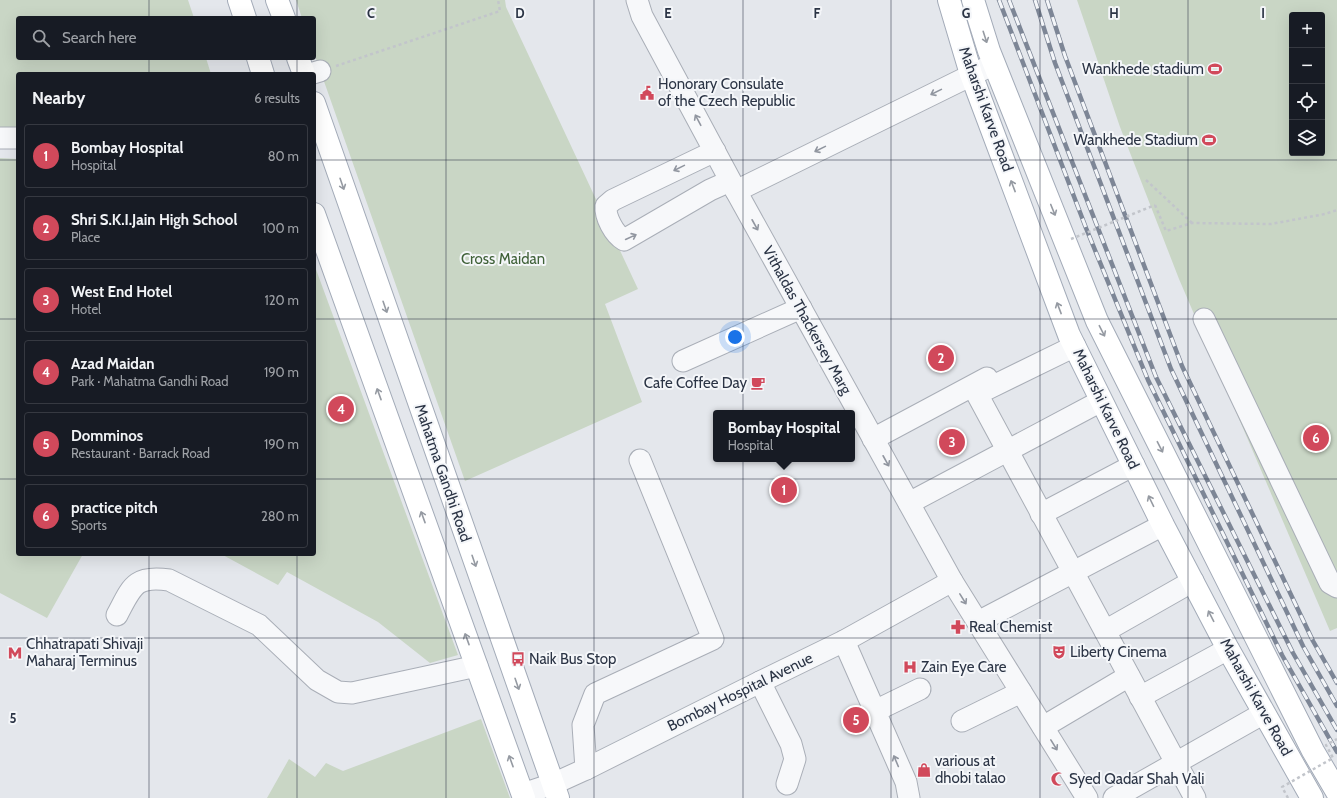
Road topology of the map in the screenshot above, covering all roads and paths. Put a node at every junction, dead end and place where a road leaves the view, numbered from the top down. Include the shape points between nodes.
1 (239, 0) edge
2 (277, 0) edge
3 (498, 0) edge
4 (638, 0) edge
5 (949, 0) edge
6 (973, 0) edge
7 (244, 16) edge
8 (283, 16) edge
9 (259, 60) edge
10 (300, 60) edge
11 (994, 64) junction
12 (262, 72) edge
13 (310, 72) edge
14 (314, 72) edge
15 (971, 74) junction
16 (316, 109) edge
17 (0, 138) edge
18 (16, 138) edge
19 (715, 151) junction
20 (1146, 180) dead end
21 (733, 186) junction
22 (1337, 210) edge
23 (316, 220) edge
24 (1192, 223) junction
25 (1071, 239) dead end
26 (801, 308) junction
27 (1204, 319) dead end
28 (1072, 341) junction
29 (683, 361) dead end
30 (1101, 401) junction
31 (873, 439) junction
32 (1007, 451) junction
33 (640, 460) dead end
34 (1134, 465) junction
35 (909, 503) junction
36 (1041, 514) junction
37 (1163, 525) junction
38 (1073, 572) junction
39 (952, 581) junction
40 (1193, 581) junction
41 (1337, 587) edge
42 (117, 615) dead end
43 (978, 622) junction
44 (1104, 631) junction
45 (844, 640) junction
46 (1228, 649) junction
47 (477, 666) junction
48 (1129, 676) junction
49 (760, 682) junction
50 (920, 689) dead end
51 (1021, 692) junction
52 (1140, 696) junction
53 (874, 712) junction
54 (1264, 713) junction
55 (962, 721) dead end
56 (1043, 727) junction
57 (1337, 739) edge
58 (1176, 764) junction
59 (586, 769) junction
60 (787, 784) dead end
61 (1335, 789) edge
62 (555, 791) edge
63 (523, 796) edge
64 (909, 798) edge
65 (1087, 798) edge
66 (1114, 798) edge
67 (1195, 798) edge
68 (1288, 798) edge
69 (1312, 798) edge

1 - 7 main road
2 - 8 main road
3 - 14 path via 500,11
19 -> 4 street, Vithaldas Thackersey Marg via 642,16
5 - 15 main road, Maharshi Karve Road
6 -> 11 main road, Maharshi Karve Road
9 - 12 main road
10 - 13 main road
11 - 15 street
11 -> 61 main road, Maharshi Karve Road via 1097,321 1313,751
15 -> 21 street
28 -> 15 main road, Maharshi Karve Road
16 -> 62 main road, Mahatma Gandhi Road
17 - 18 street
19 - 21 street, Vithaldas Thackersey Marg
19 -> 21 street via 613,200 606,206 606,214 617,234 624,240 710,190
20 - 24 path
21 -> 26 street, Vithaldas Thackersey Marg
22 - 24 path via 1271,224
47 -> 23 main road
24 - 25 path, bridge via 1166,231 1155,205
26 - 29 street
26 - 31 street, Vithaldas Thackersey Marg
27 - 41 street via 1330,583
28 - 30 main road, Maharshi Karve Road
28 - 31 street
28 - 32 street via 977,394
30 - 32 street
30 - 34 main road, Maharshi Karve Road
31 -> 35 street, Vithaldas Thackersey Marg
32 - 35 street
32 - 36 street
33 - 59 street via 713,640 596,694 583,725
34 - 36 street
37 -> 34 main road, Maharshi Karve Road
35 - 39 street, Vithaldas Thackersey Marg
36 - 38 street
37 - 38 street
37 - 40 main road, Maharshi Karve Road
38 - 43 street
38 - 44 street
39 -> 43 street, Vithaldas Thackersey Marg
39 - 45 street, Bombay Hospital Avenue
40 - 44 street
46 -> 40 main road, Maharshi Karve Road
42 - 47 street via 132,587 145,579 169,580 258,625 316,680 338,692 352,693
43 - 51 street, Vithaldas Thackersey Marg
44 - 48 street
45 - 49 street, Bombay Hospital Avenue
45 - 53 street
46 - 52 street
46 - 54 main road, Maharshi Karve Road
63 -> 47 main road
48 - 52 street
48 - 56 street
49 - 59 street, Bombay Hospital Avenue
49 - 60 street via 791,744 795,759
50 - 53 street
51 - 55 street
51 - 56 street, Vithaldas Thackersey Marg
52 - 58 street
64 -> 53 street via 906,782
54 - 58 street
54 - 69 main road, Maharshi Karve Road
56 -> 65 street, Vithaldas Thackersey Marg
57 - 68 path, bridge via 1326,745 1333,758 1282,787
58 - 66 street
58 - 67 street
59 - 62 street, Bombay Hospital Avenue
61 - 69 main road, Maharshi Karve Road
62 - 63 street, Bombay Hospital Avenue

